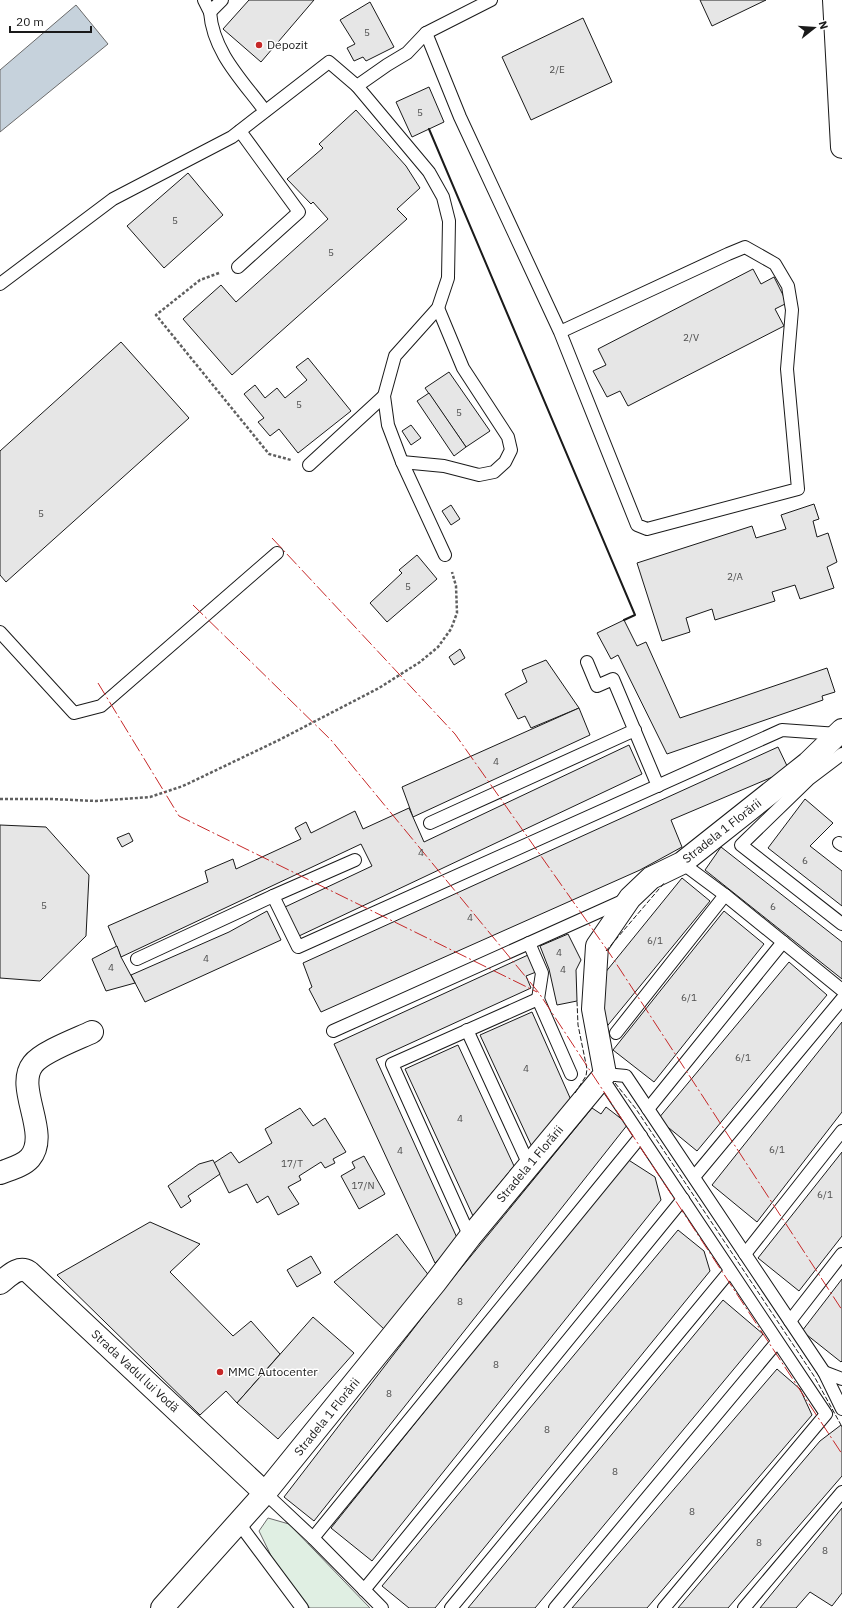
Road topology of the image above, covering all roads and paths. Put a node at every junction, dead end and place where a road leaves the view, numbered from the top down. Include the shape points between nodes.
1 (204, 0) edge
2 (222, 0) edge
3 (491, 0) edge
4 (834, 0) edge
5 (210, 12) junction
6 (426, 33) junction
7 (357, 86) junction
8 (265, 111) junction
9 (240, 131) junction
10 (842, 147) edge
11 (238, 267) joint
12 (0, 284) edge
13 (438, 308) junction
14 (560, 332) junction
15 (384, 396) junction
16 (402, 462) junction
17 (309, 465) joint
18 (277, 553) dead end
19 (446, 555) joint
20 (0, 632) edge
21 (587, 662) dead end
22 (635, 730) junction
23 (841, 739) edge
24 (658, 786) junction
25 (0, 799) edge
26 (430, 823) dead end
27 (355, 860) dead end
28 (682, 863) junction
29 (273, 896) junction
30 (725, 896) junction
31 (630, 898) junction
32 (842, 924) edge
33 (783, 942) junction
34 (529, 943) junction
35 (137, 960) dead end
36 (842, 990) edge
37 (538, 999) junction
38 (842, 999) edge
39 (333, 1030) dead end
40 (467, 1030) junction
41 (92, 1032) dead end
42 (616, 1033) dead end
43 (571, 1074) dead end
44 (603, 1076) junction
45 (648, 1109) junction
46 (842, 1131) edge
47 (641, 1136) junction
48 (529, 1165) junction
49 (0, 1173) edge
50 (694, 1177) junction
51 (683, 1199) junction
52 (470, 1237) junction
53 (744, 1254) junction
54 (842, 1254) edge
55 (730, 1271) junction
56 (0, 1283) edge
57 (790, 1321) junction
58 (777, 1342) junction
59 (824, 1372) junction
60 (842, 1379) edge
61 (842, 1409) edge
62 (842, 1492) edge
63 (265, 1493) junction
64 (238, 1522) junction
65 (313, 1538) junction
66 (364, 1590) junction
67 (162, 1608) edge
68 (302, 1608) edge
69 (382, 1608) edge
70 (451, 1608) edge
71 (555, 1608) edge
72 (664, 1608) edge
73 (744, 1608) edge

1 - 5 lane
2 - 5 lane
3 - 6 lane
4 - 10 street
5 - 8 lane via 211,26 221,52
6 - 7 lane via 407,53
6 - 14 lane via 460,117
7 - 8 lane via 329,62
7 - 13 lane via 429,172 443,197 449,221 450,248 448,278
8 - 9 lane
9 - 11 lane via 299,212
9 - 12 lane via 113,199
11 - 17 path via 200,280 156,316 269,454
13 - 15 lane via 395,356
13 - 16 lane via 463,368 508,437 512,450 505,462 494,472 479,475 444,466
14 - 14 lane via 637,525 647,529 798,489 787,369 792,310 788,286 776,264 745,247
15 - 16 lane via 388,425
15 - 17 lane
16 - 19 lane
18 - 20 lane via 101,706 74,713
19 - 25 path via 456,586 457,613 451,629 438,647 420,662 379,688 183,786 150,797 96,801
21 - 22 lane via 597,686 613,679
22 - 24 lane
22 - 26 lane
23 - 24 lane via 782,730
23 - 28 street, Stradela 1 Florării
23 - 32 lane via 809,779 741,844
24 - 29 lane via 298,947
27 - 29 lane
28 - 30 lane
28 - 31 street, Stradela 1 Florării via 651,878
29 - 35 lane
30 - 33 lane
30 - 42 lane
31 - 34 lane
31 - 44 street, Stradela 1 Florării via 597,946 593,1009
33 - 36 lane
33 - 45 lane
34 - 37 lane via 542,974
34 - 39 lane
37 - 40 lane
37 - 43 lane
38 - 50 lane
40 - 48 lane
40 - 52 lane via 392,1064
41 - 49 street via 42,1056 29,1069 27,1084 34,1121 34,1151 25,1162
44 - 45 lane via 626,1076
44 - 47 lane
44 - 48 street, Stradela 1 Florării
45 - 50 lane
46 - 53 lane
47 - 51 lane
47 - 65 lane
48 - 52 street, Stradela 1 Florării
50 - 53 lane
51 - 55 lane
51 - 66 lane
52 - 63 street, Stradela 1 Florării
53 - 57 lane
54 - 57 lane
55 - 58 lane
55 - 70 lane
56 - 63 street, Strada Vadul lui Vodă via 19,1270 29,1272
57 - 59 lane
58 - 71 lane
58 - 72 lane via 826,1414
59 - 60 lane
59 - 61 lane
62 - 73 lane
63 - 64 street, Stradela 1 Florării
63 - 65 lane
64 - 67 street, Stradela 1 Florării
64 - 68 lane
65 - 66 lane
66 - 69 lane

